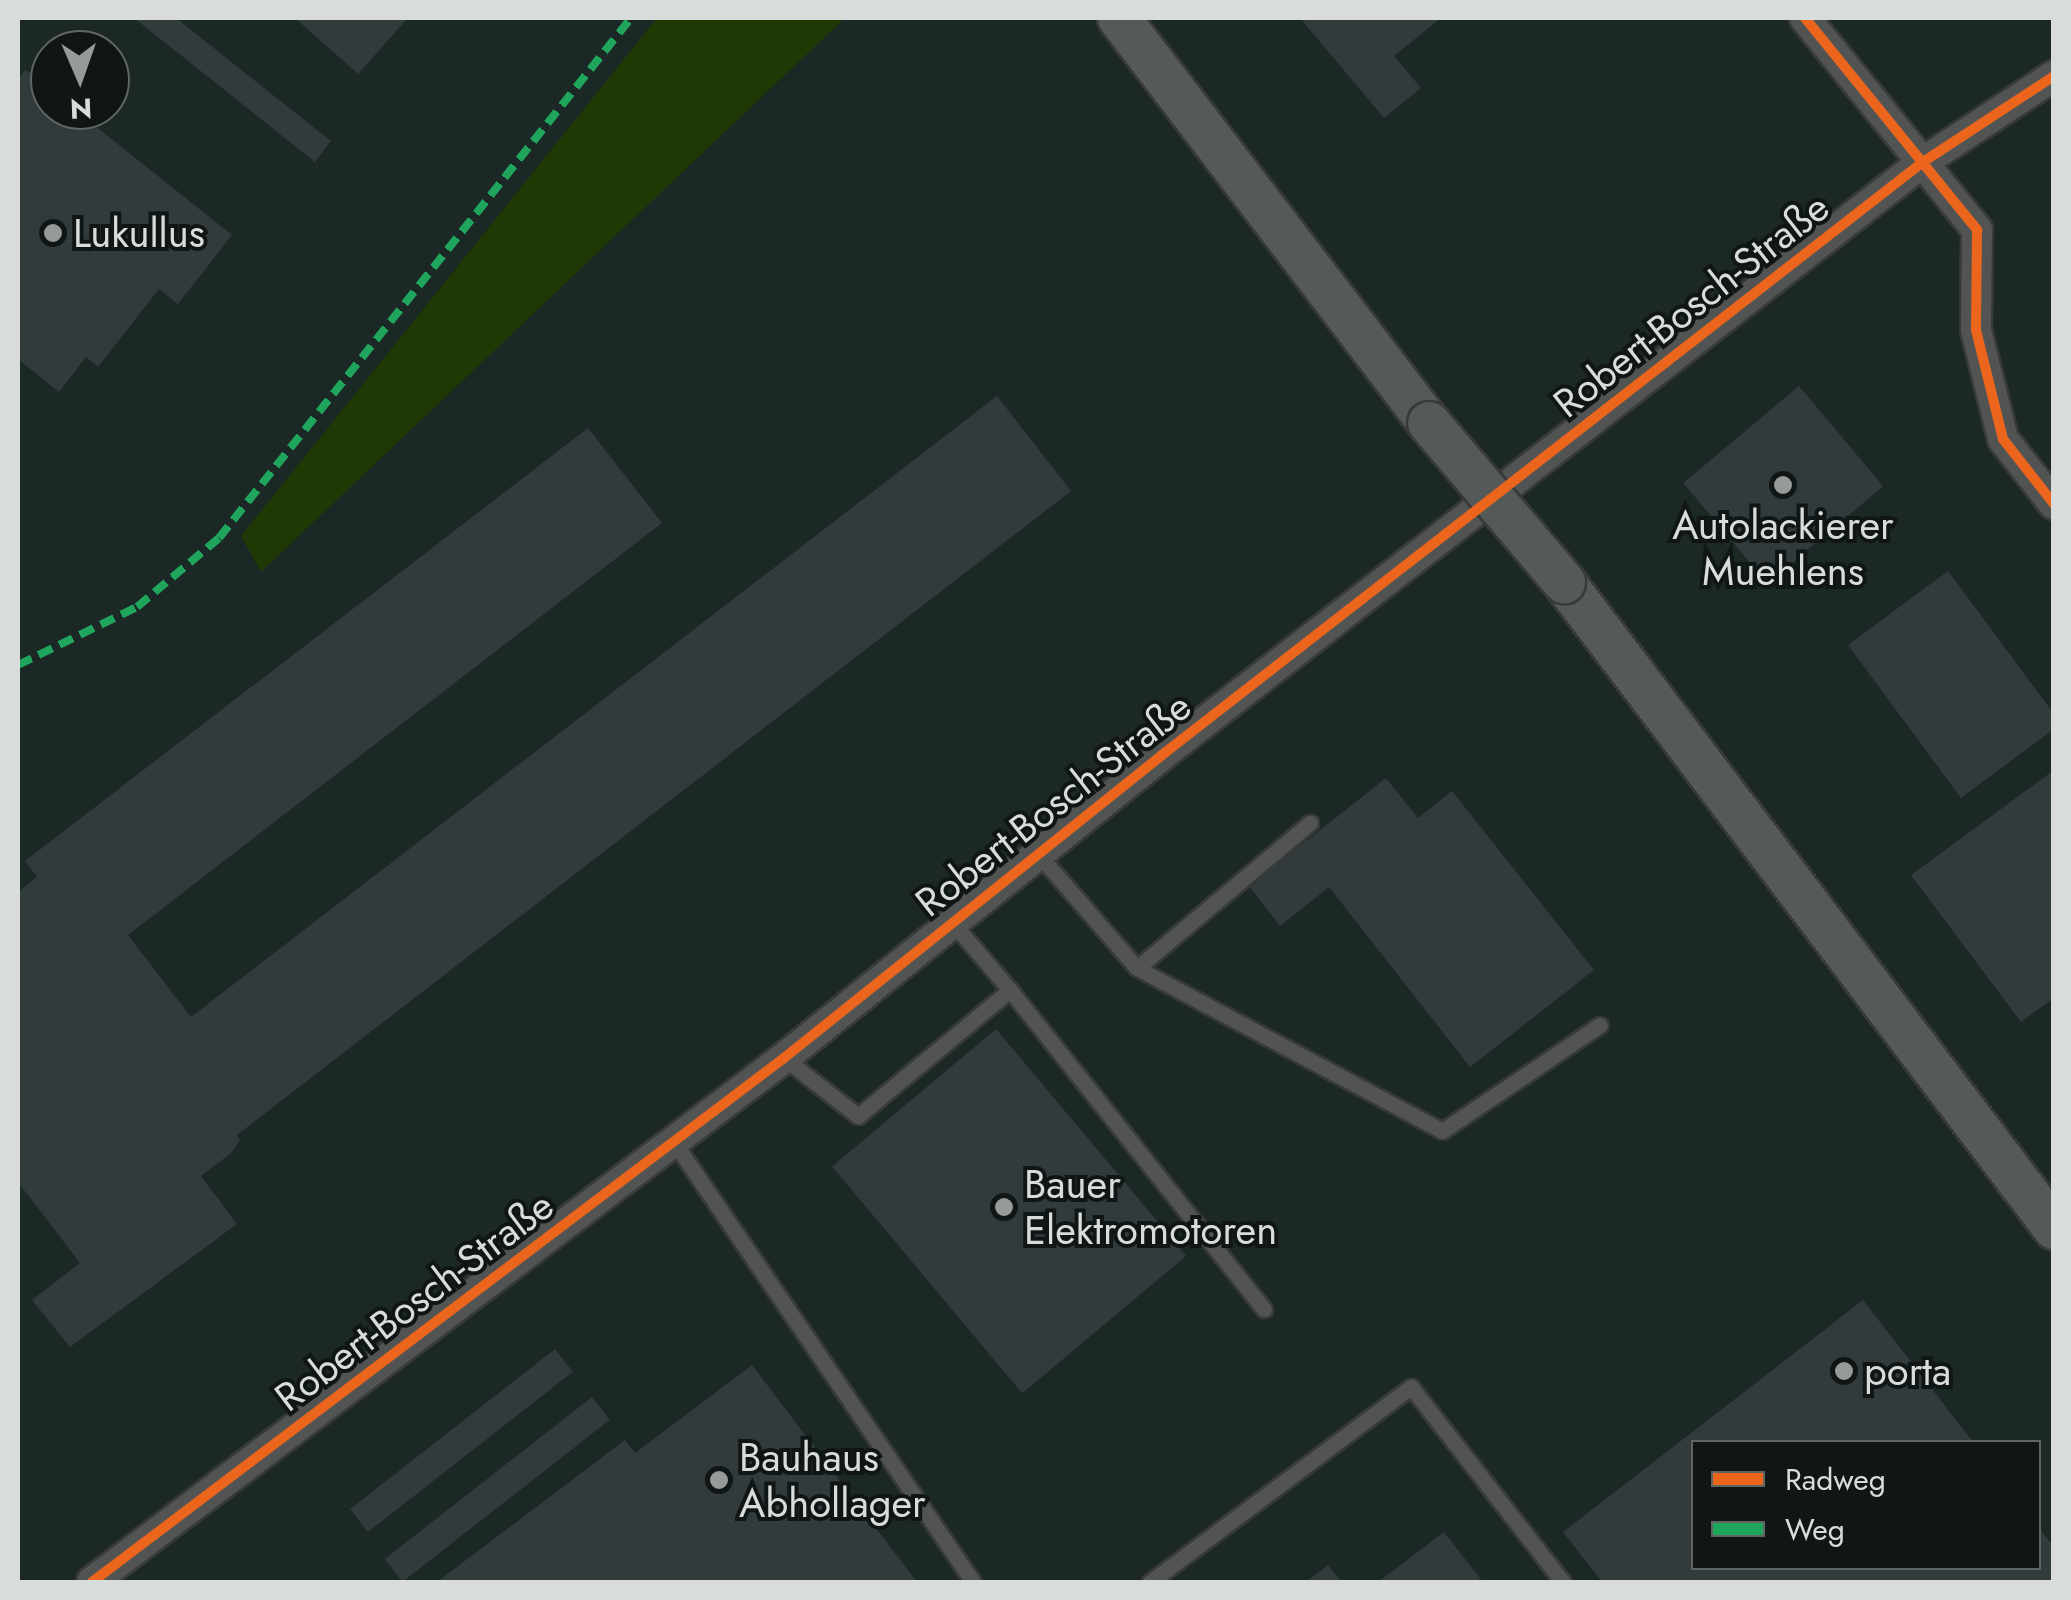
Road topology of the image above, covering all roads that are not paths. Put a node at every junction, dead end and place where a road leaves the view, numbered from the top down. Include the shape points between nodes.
1 (1120, 18) edge
2 (1806, 18) edge
3 (2054, 76) edge
4 (1923, 162) junction
5 (2054, 504) edge
6 (1310, 823) dead end
7 (1038, 855) junction
8 (952, 921) junction
9 (1138, 968) junction
10 (1010, 990) junction
11 (1600, 1025) dead end
12 (784, 1058) junction
13 (674, 1142) junction
14 (2054, 1228) edge
15 (1264, 1309) dead end
16 (92, 1582) edge
17 (973, 1582) edge
18 (1150, 1582) edge
19 (1562, 1582) edge

1 - 14 main road, bridge via 1429,422 1564,582
2 - 4 street
3 - 4 street, Robert-Bosch-Straße
4 - 5 street via 1977,230 1976,330 2003,438
4 - 7 street, Robert-Bosch-Straße
6 - 9 lane
7 - 8 street, Robert-Bosch-Straße
7 - 9 lane
8 - 10 lane
8 - 12 street, Robert-Bosch-Straße
9 - 11 lane via 1442,1131
10 - 12 lane via 858,1116
10 - 15 lane
12 - 13 street, Robert-Bosch-Straße
13 - 16 street, Robert-Bosch-Straße
13 - 17 lane
18 - 19 lane via 1411,1388

